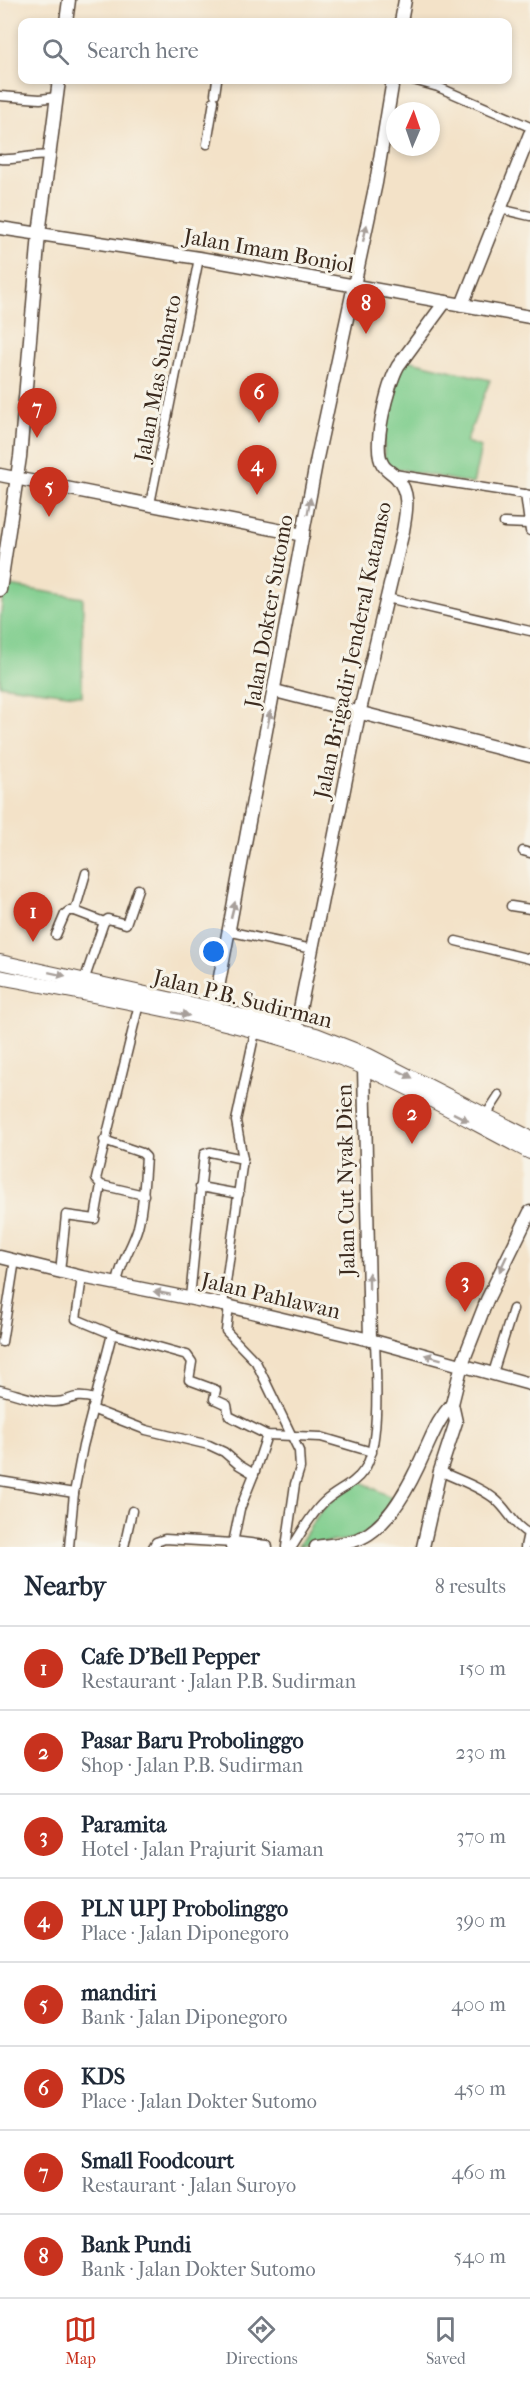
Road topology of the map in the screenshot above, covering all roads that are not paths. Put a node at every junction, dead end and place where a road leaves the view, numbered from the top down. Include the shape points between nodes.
1 (69, 0) edge
2 (405, 0) edge
3 (67, 18) edge
4 (402, 18) edge
5 (59, 84) edge
6 (217, 84) edge
7 (392, 84) edge
8 (427, 84) edge
9 (0, 96) edge
10 (57, 97) junction
11 (530, 127) edge
12 (530, 135) edge
13 (207, 144) dead end
14 (50, 156) junction
15 (0, 159) edge
16 (500, 209) junction
17 (530, 216) edge
18 (0, 228) edge
19 (39, 234) junction
20 (198, 258) junction
21 (352, 286) junction
22 (445, 302) junction
23 (462, 305) junction
24 (530, 317) edge
25 (0, 475) edge
26 (399, 476) junction
27 (17, 478) junction
28 (527, 494) edge
29 (150, 504) junction
30 (504, 523) dead end
31 (530, 528) edge
32 (303, 536) junction
33 (0, 590) edge
34 (387, 598) junction
35 (530, 631) edge
36 (275, 691) junction
37 (359, 714) junction
38 (530, 756) edge
39 (86, 873) dead end
40 (138, 890) dead end
41 (511, 906) dead end
42 (530, 909) edge
43 (75, 910) junction
44 (104, 922) junction
45 (227, 931) junction
46 (56, 935) dead end
47 (456, 941) dead end
48 (312, 949) junction
49 (530, 959) edge
50 (0, 962) edge
51 (0, 977) edge
52 (82, 986) junction
53 (141, 999) junction
54 (214, 1009) junction
55 (296, 1029) junction
56 (255, 1032) junction
57 (365, 1061) junction
58 (499, 1095) dead end
59 (486, 1115) junction
60 (530, 1138) edge
61 (105, 1140) junction
62 (530, 1152) edge
63 (243, 1158) junction
64 (101, 1185) junction
65 (200, 1187) junction
66 (239, 1194) junction
67 (144, 1195) junction
68 (530, 1212) edge
69 (0, 1257) edge
70 (15, 1260) junction
71 (60, 1272) junction
72 (82, 1277) junction
73 (117, 1284) junction
74 (190, 1298) junction
75 (226, 1305) junction
76 (513, 1309) dead end
77 (111, 1334) junction
78 (373, 1341) junction
79 (2, 1342) dead end
80 (462, 1364) junction
81 (493, 1373) junction
82 (530, 1384) edge
83 (0, 1390) edge
84 (95, 1399) junction
85 (452, 1404) junction
86 (92, 1409) junction
87 (267, 1435) junction
88 (290, 1436) junction
89 (372, 1452) junction
90 (440, 1471) junction
91 (254, 1474) junction
92 (0, 1481) edge
93 (74, 1493) junction
94 (132, 1511) dead end
95 (529, 1534) edge
96 (233, 1545) edge
97 (69, 1547) edge
98 (124, 1547) edge
99 (153, 1547) edge
100 (266, 1547) edge
101 (286, 1547) edge
102 (292, 1547) edge
103 (316, 1547) edge
104 (423, 1547) edge
105 (525, 1547) edge

1 - 3 street
2 - 4 street
5 - 10 street
6 - 13 street
21 -> 7 street, Jalan Dokter Sutomo via 376,183
8 - 11 street
9 - 10 street
10 - 14 street
12 - 16 street
14 - 15 street
14 - 19 street
16 - 17 street
16 - 23 street
18 - 19 street, Jalan Imam Bonjol
19 - 20 street, Jalan Imam Bonjol
19 - 27 street
20 - 21 street, Jalan Imam Bonjol
20 - 29 street, Jalan Mas Suharto
21 - 22 street, Jalan Imam Bonjol
32 -> 21 street, Jalan Dokter Sutomo
22 - 23 street, Jalan Imam Bonjol
22 - 26 street, Jalan Brigadir Jenderal Katamso via 393,375 379,445 382,464
23 - 24 street, Jalan Imam Bonjol
25 - 27 street
26 - 28 street
26 - 34 street, Jalan Brigadir Jenderal Katamso via 407,505
27 - 29 street
27 - 33 street
28 - 31 street
29 - 32 street
30 - 31 street
32 - 36 street, Jalan Dokter Sutomo
34 - 35 street
34 - 37 street, Jalan Brigadir Jenderal Katamso
36 - 37 street
45 -> 36 street, Jalan Dokter Sutomo
37 - 38 street
37 - 48 street, Jalan Brigadir Jenderal Katamso
39 - 43 street
40 - 44 street via 126,924 108,919
41 - 42 street
43 - 44 street
43 - 46 street via 65,914
44 - 52 street
45 - 48 street
45 - 54 street, Jalan Dokter Sutomo
47 - 49 street
48 - 55 street, Jalan Brigadir Jenderal Katamso
50 -> 52 main road, Jalan P.B. Sudirman
51 - 52 main road, Jalan P.B. Sudirman
52 - 53 main road, Jalan P.B. Sudirman
53 - 54 main road, Jalan P.B. Sudirman
53 -> 56 main road, Jalan P.B. Sudirman
53 - 61 street
54 - 55 main road, Jalan P.B. Sudirman
55 - 57 main road, Jalan P.B. Sudirman
56 - 57 main road, Jalan P.B. Sudirman
56 - 63 street via 236,1121
57 -> 59 main road, Jalan P.B. Sudirman
57 -> 62 main road, Jalan P.B. Sudirman
78 -> 57 street, Jalan Cut Nyak Dien
58 - 59 street
59 - 60 main road, Jalan P.B. Sudirman
61 - 64 street via 96,1179
61 - 67 street via 144,1155
63 - 65 street via 207,1152
63 - 66 street
64 - 67 street
64 - 71 street via 95,1219 66,1216
65 - 66 street
65 - 74 street
66 - 75 street
67 - 73 street via 138,1228 123,1259
68 -> 80 street via 487,1300
69 - 70 street, Jalan Pahlawan
70 - 71 street, Jalan Pahlawan
70 - 79 street
71 - 72 street, Jalan Pahlawan
72 - 73 street, Jalan Pahlawan
72 - 77 street via 76,1319
74 -> 73 street, Jalan Pahlawan
74 - 75 street, Jalan Pahlawan
75 - 78 street, Jalan Pahlawan
75 - 88 street via 226,1331 256,1362
76 - 81 street
77 - 84 street
77 - 87 street via 187,1355 192,1362 189,1380 216,1390 214,1399 227,1405 229,1416
80 -> 78 street, Jalan Pahlawan
78 - 89 street
80 - 81 street, Jalan Pahlawan
80 - 85 street
81 - 82 street, Jalan Pahlawan
83 - 84 street via 50,1402 79,1395
84 - 86 street
85 - 90 street via 456,1422
85 - 103 street via 441,1416 417,1471 385,1520 356,1540
86 - 91 street via 146,1430 215,1447
86 - 93 street
87 - 88 street
87 - 91 street
88 - 89 street via 321,1437
88 - 101 street via 300,1459
89 - 102 street via 363,1472 320,1506
90 - 95 street via 498,1501
90 - 104 street
91 - 96 street via 240,1509
92 - 93 street
93 - 97 street
94 - 98 street
95 - 105 street
96 - 99 street via 165,1539
96 - 100 street

